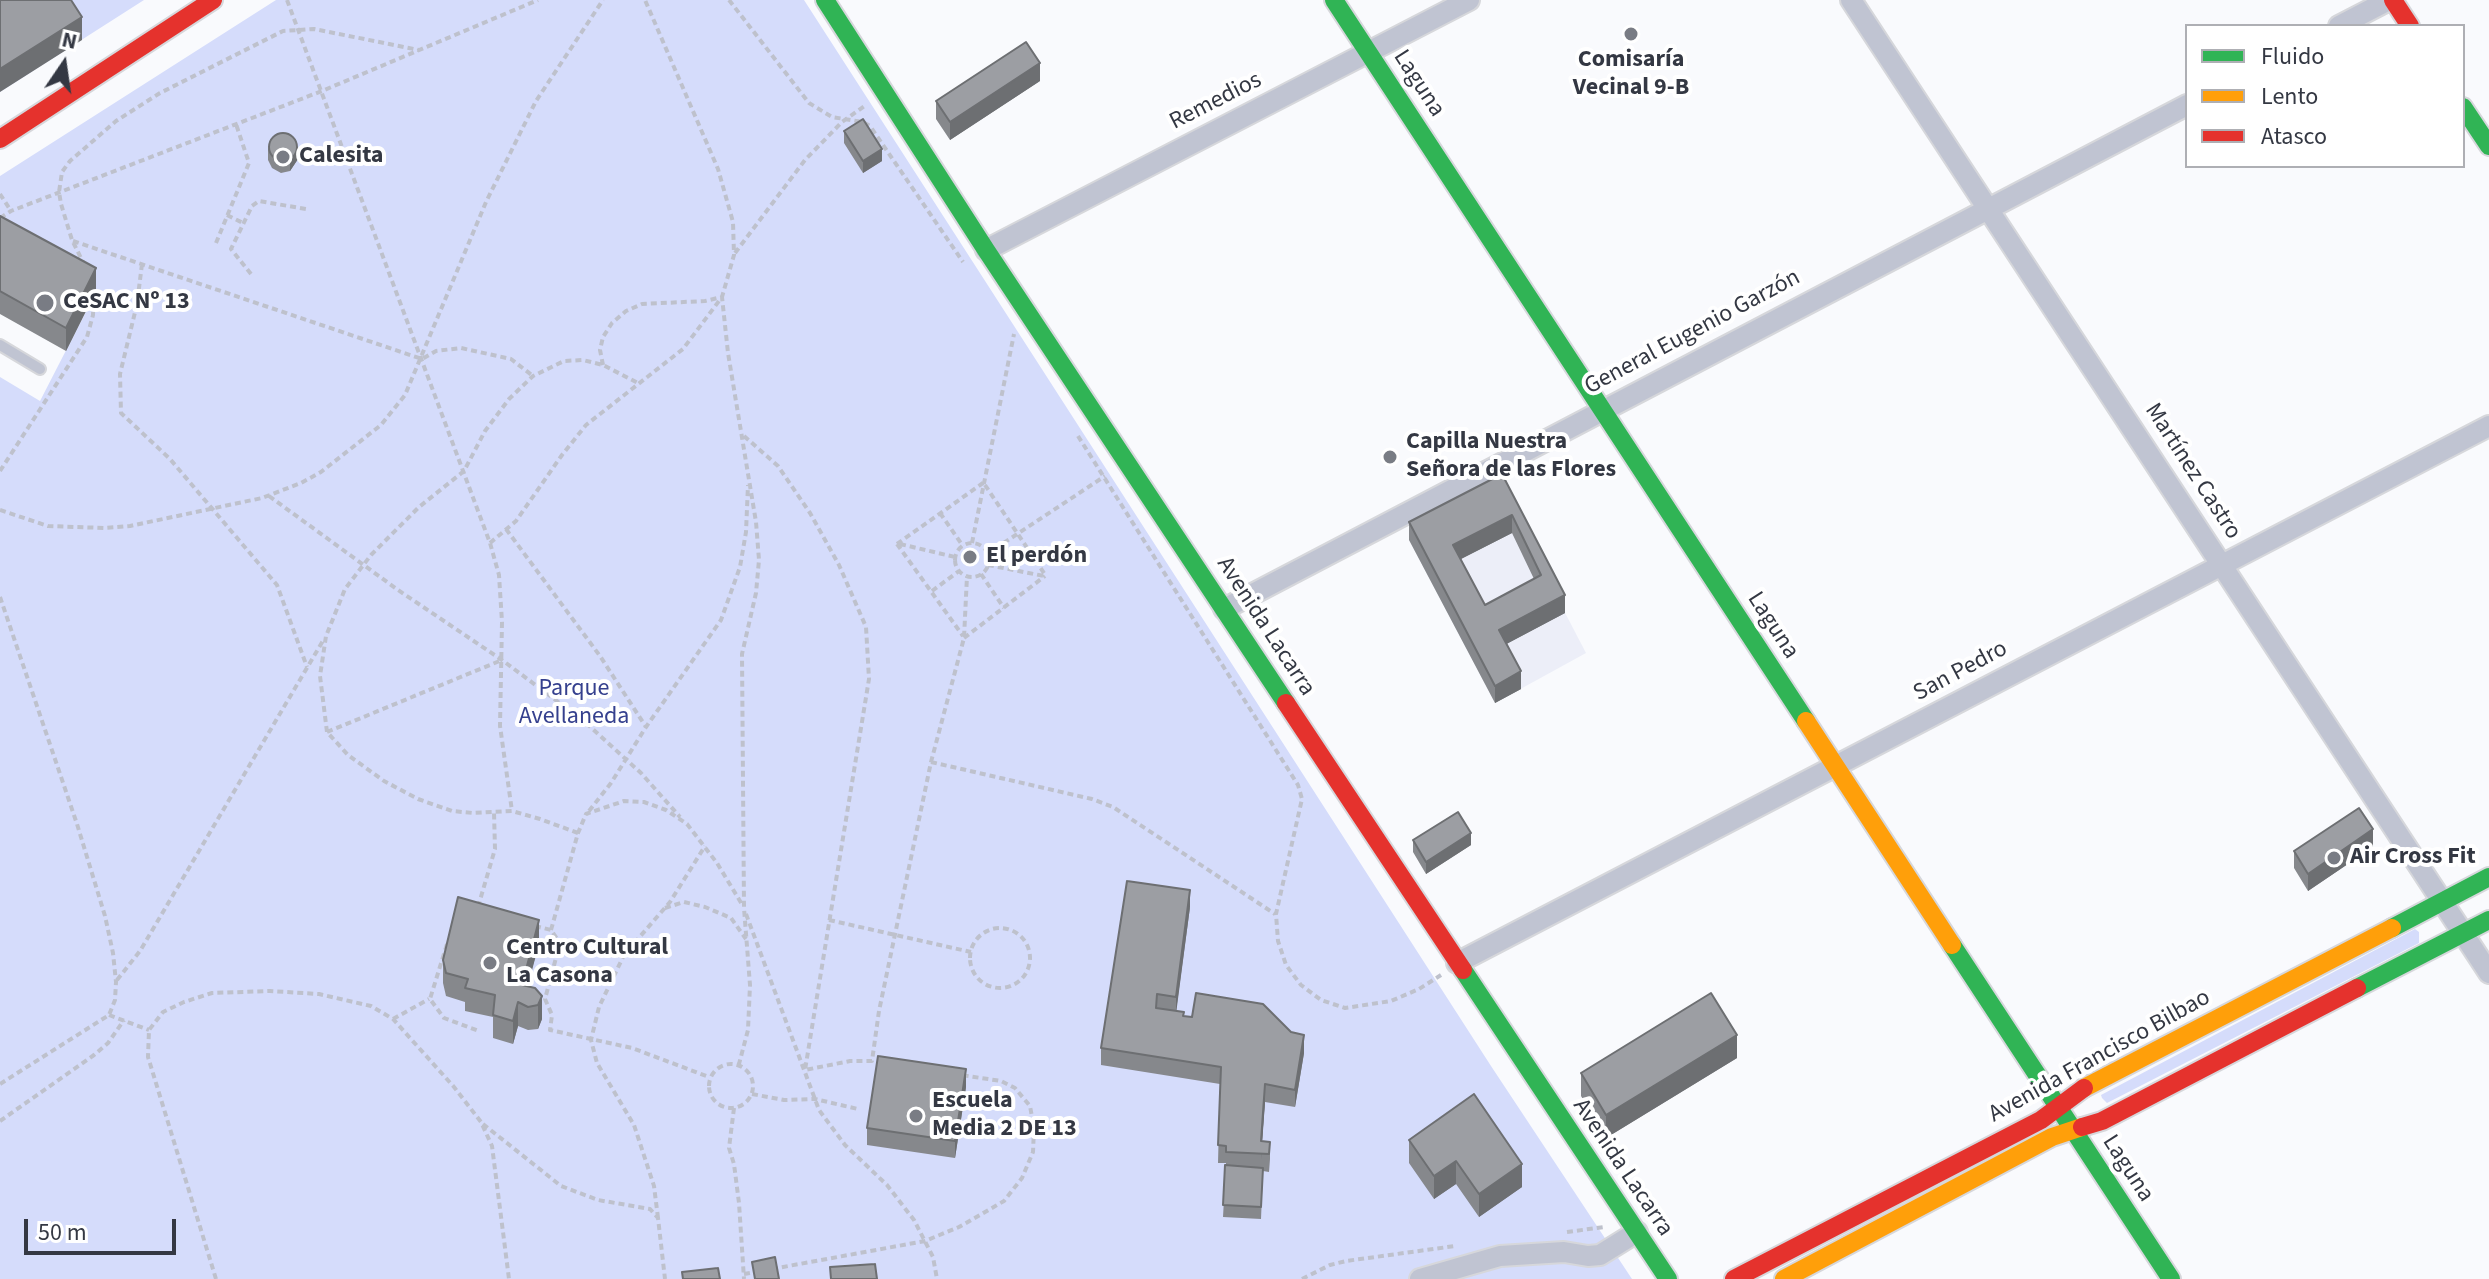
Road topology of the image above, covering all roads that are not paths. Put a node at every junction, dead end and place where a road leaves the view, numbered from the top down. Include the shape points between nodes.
1 (213, 0) edge
2 (825, 0) edge
3 (1334, 0) edge
4 (1469, 0) edge
5 (1851, 0) edge
6 (2391, 0) edge
7 (2343, 24) edge
8 (2409, 24) edge
9 (1368, 52) junction
10 (2185, 106) edge
11 (2465, 110) edge
12 (0, 139) edge
13 (2489, 146) edge
14 (1989, 208) junction
15 (986, 250) junction
16 (0, 345) edge
17 (40, 369) dead end
18 (1602, 410) junction
19 (2489, 426) edge
20 (2221, 564) junction
21 (1224, 609) junction
22 (1836, 767) junction
23 (2489, 877) edge
24 (2442, 901) junction
25 (2489, 920) edge
26 (2463, 933) junction
27 (1457, 963) junction
28 (2489, 973) edge
29 (2058, 1106) junction
30 (2073, 1130) junction
31 (1637, 1232) junction
32 (1420, 1279) edge
33 (1668, 1279) edge
34 (1734, 1279) edge
35 (1784, 1279) edge
36 (2171, 1279) edge

1 - 12 street
2 - 15 street, Avenida Lacarra
3 - 9 street, Laguna
4 - 9 street, Remedios
5 - 14 street, Martínez Castro
6 - 7 street
6 - 8 street
9 - 15 street, Remedios
9 - 18 street, Laguna
10 - 14 street, General Eugenio Garzón
11 - 13 street
14 - 18 street, General Eugenio Garzón
14 - 20 street, Martínez Castro
15 - 21 street, Avenida Lacarra
16 - 17 lane
18 - 21 street, General Eugenio Garzón
18 - 22 street, Laguna
19 - 20 street, San Pedro
20 - 22 street, San Pedro
20 - 24 street, Martínez Castro
21 - 27 street, Avenida Lacarra
22 - 27 street, San Pedro
22 - 29 street, Laguna
23 - 24 street, Avenida Francisco Bilbao
24 - 26 street, Martínez Castro
24 - 29 street, Avenida Francisco Bilbao
25 - 26 street, Avenida Francisco Bilbao
26 - 28 street, Martínez Castro
26 - 30 street, Avenida Francisco Bilbao via 2102,1121
27 - 31 street, Avenida Lacarra
29 - 30 street, Laguna
29 - 34 street, Avenida Francisco Bilbao via 2041,1120
30 - 35 street, Avenida Francisco Bilbao
30 - 36 street, Laguna
31 - 32 street via 1600,1255 1500,1256
31 - 33 street, Avenida Lacarra

